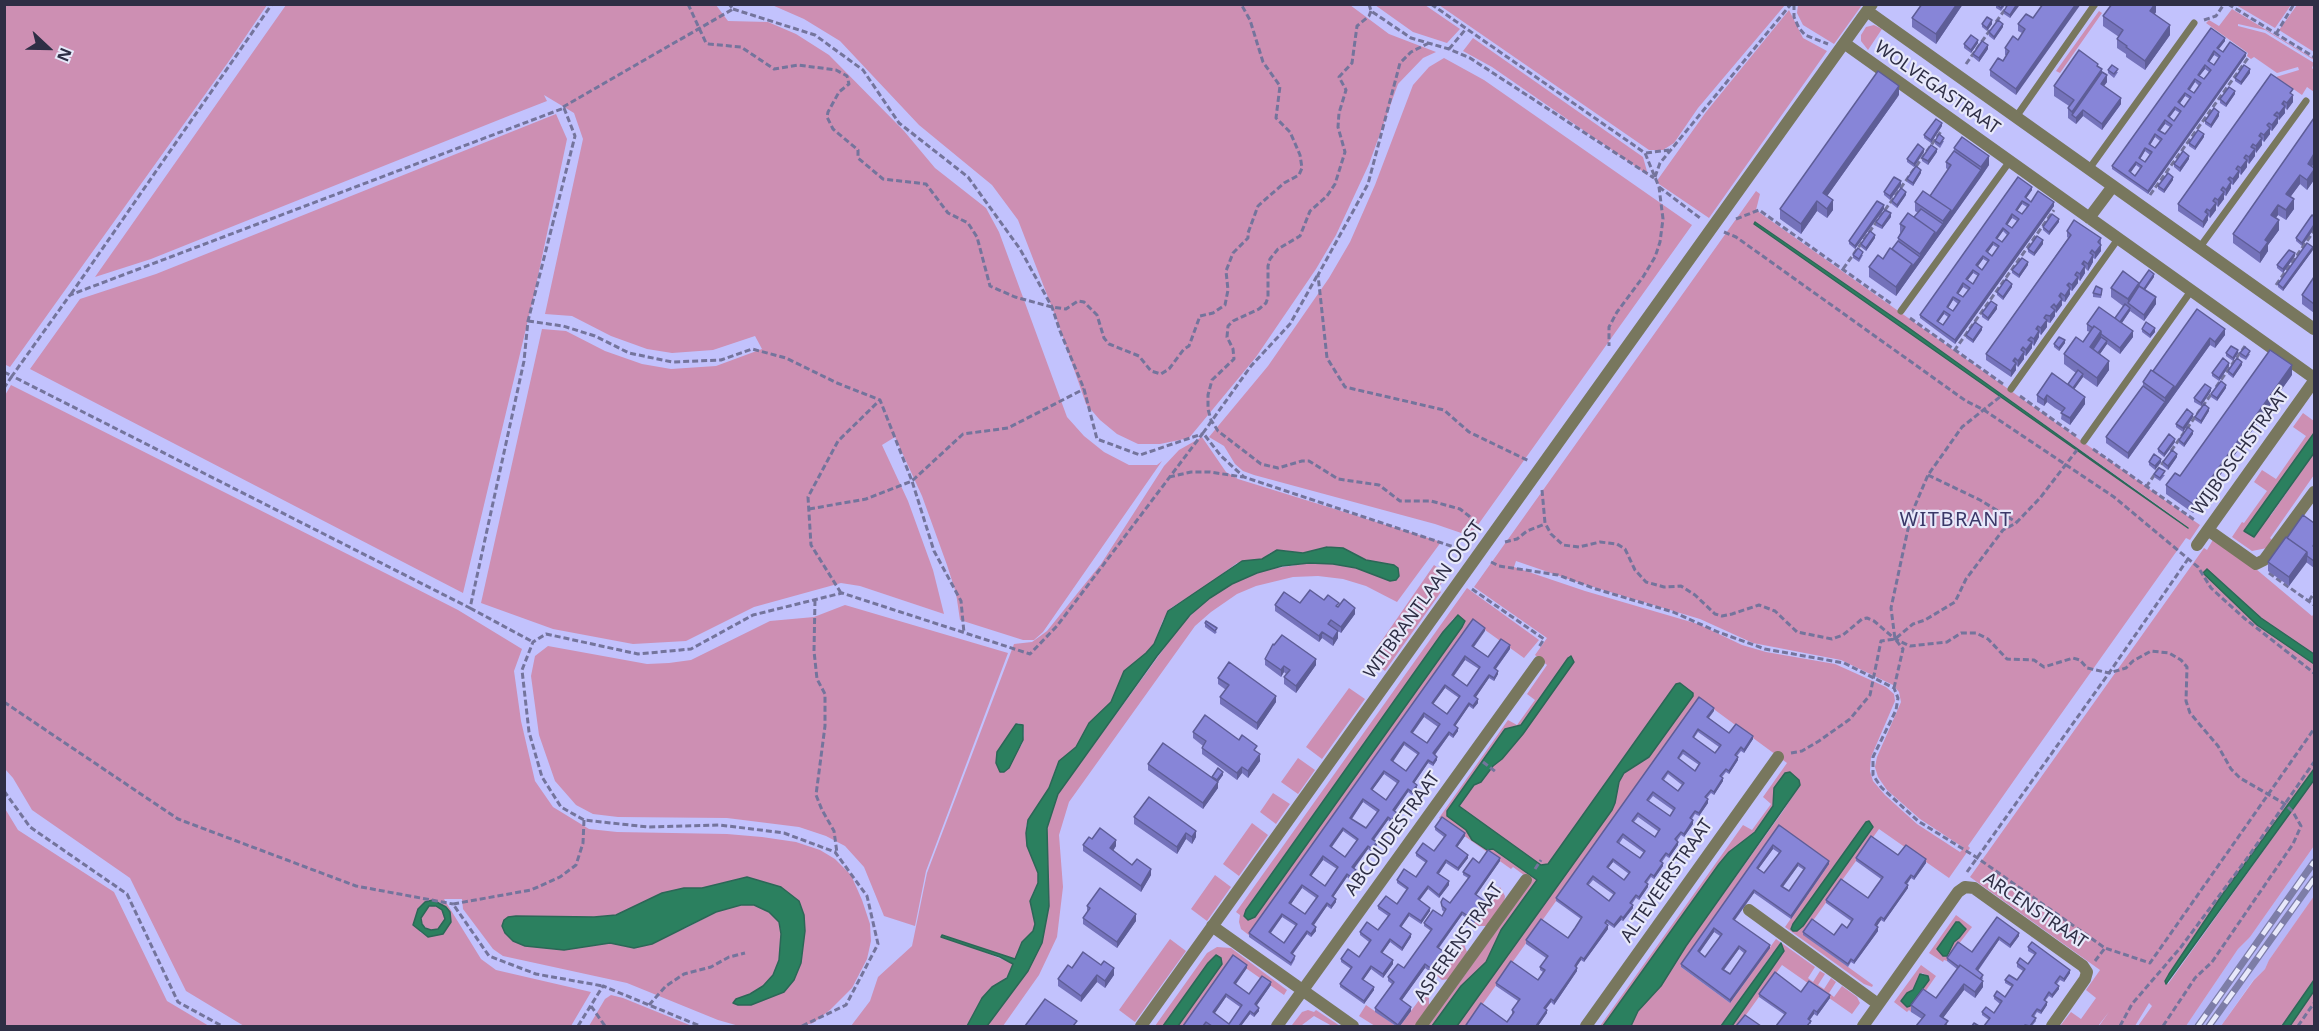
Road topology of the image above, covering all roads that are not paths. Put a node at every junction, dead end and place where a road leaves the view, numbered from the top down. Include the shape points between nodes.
1 (2095, 4) edge
2 (1870, 8) edge
3 (2194, 23) road end
4 (1841, 47) junction
5 (2306, 101) dead end
6 (2016, 117) junction
7 (2010, 161) junction
8 (2089, 169) junction
9 (2113, 186) junction
10 (2090, 218) junction
11 (2118, 239) junction
12 (2200, 247) junction
13 (2191, 291) junction
14 (1901, 311) road end
15 (2314, 329) edge
16 (2314, 380) edge
17 (2011, 389) road end
18 (2084, 441) road end
19 (2314, 492) edge
20 (2208, 530) junction
21 (2197, 545) road end
22 (1539, 662) road end
23 (1778, 757) road end
24 (1526, 880) dead end
25 (1749, 910) dead end
26 (1212, 926) junction
27 (1302, 990) junction
28 (1878, 1004) junction
29 (1141, 1026) edge
30 (1277, 1026) edge
31 (1353, 1026) edge
32 (1421, 1026) edge
33 (1586, 1026) edge
34 (1863, 1026) edge
35 (2052, 1026) edge

1 - 6 lane, WOLVEGASTRAAT
2 - 4 street, WITBRANTLAAN OOST
2 - 6 street, WOLVEGASTRAAT
3 - 8 lane
4 - 7 street, WOLVEGASTRAAT
4 - 26 street, WITBRANTLAAN OOST
5 - 12 lane
6 - 8 street, WOLVEGASTRAAT
7 - 10 street, WOLVEGASTRAAT
7 - 14 lane
8 - 9 street, WOLVEGASTRAAT
9 - 10 street
9 - 12 street, WOLVEGASTRAAT
10 - 11 street, WOLVEGASTRAAT
11 - 13 street, WOLVEGASTRAAT
11 - 17 lane
12 - 15 street, WOLVEGASTRAAT
13 - 16 street, WOLVEGASTRAAT
13 - 18 lane
16 - 20 street, WIJBOSCHSTRAAT
19 - 20 street via 2264,560 2256,564
20 - 21 street, WIJBOSCHSTRAAT
22 - 27 street, ABCOUDESTRAAT
23 - 33 street, ALTEVEERSTRAAT
24 - 32 street, ASPERENSTRAAT
25 - 28 street
26 - 27 street
26 - 29 street, WITBRANTLAAN OOST
27 - 30 street, ABCOUDESTRAAT
27 - 31 street
28 - 34 street
28 - 35 street, ARCENSTRAAT via 1958,892 1965,887 1974,888 2087,972

